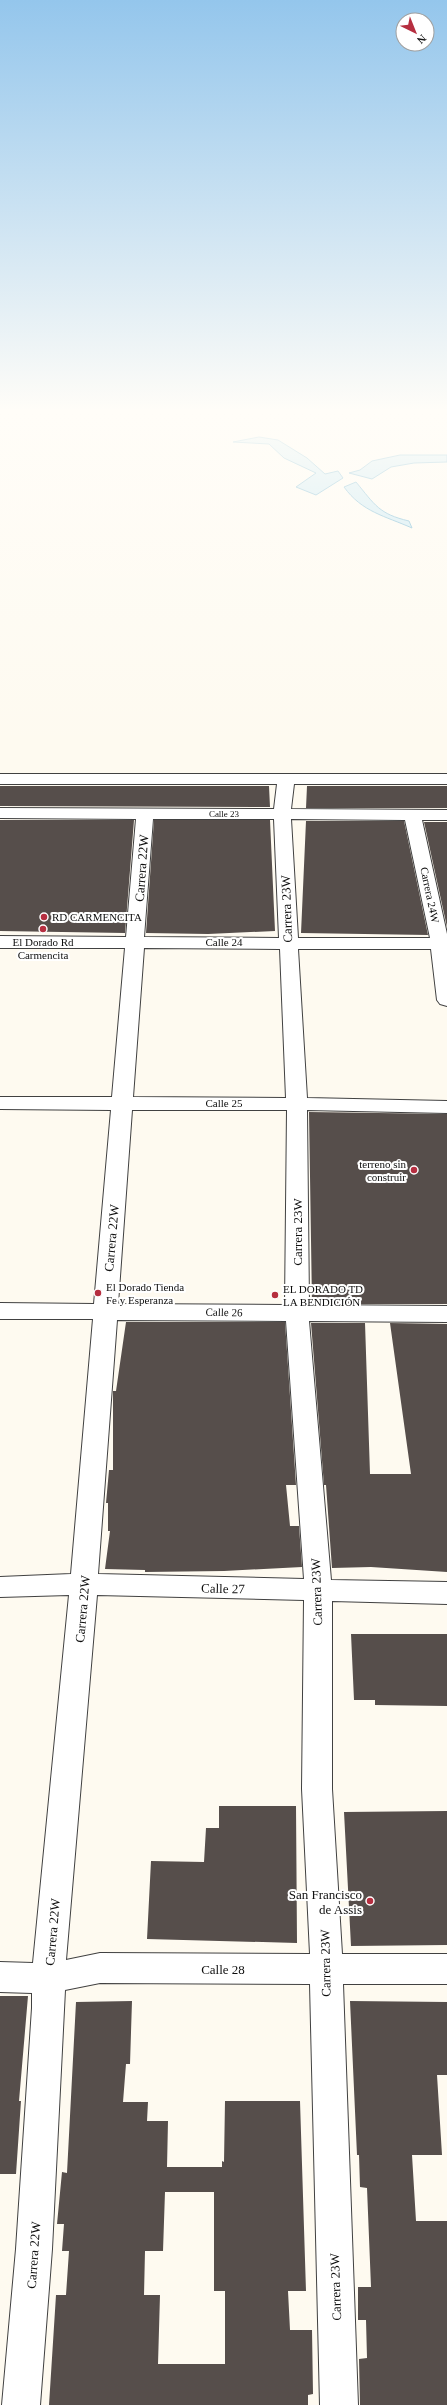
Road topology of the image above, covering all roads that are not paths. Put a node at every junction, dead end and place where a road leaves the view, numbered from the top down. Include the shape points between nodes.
1 (0, 778) edge
2 (286, 779) junction
3 (447, 779) edge
4 (145, 814) junction
5 (282, 814) junction
6 (412, 814) junction
7 (447, 814) edge
8 (1, 817) edge
9 (0, 942) edge
10 (135, 942) junction
11 (287, 942) junction
12 (444, 944) edge
13 (447, 1000) edge
14 (0, 1103) edge
15 (122, 1103) junction
16 (297, 1104) junction
17 (447, 1107) edge
18 (0, 1311) edge
19 (105, 1311) junction
20 (296, 1313) junction
21 (447, 1314) edge
22 (84, 1584) junction
23 (0, 1587) edge
24 (318, 1590) junction
25 (447, 1593) edge
26 (447, 1969) edge
27 (327, 1970) junction
28 (0, 1977) edge
29 (48, 1978) junction
30 (21, 2405) edge
31 (339, 2405) edge

1 - 2 street
2 - 3 street
2 - 5 street, Carrera 23W
4 - 5 street, Calle 23
4 - 8 street, Calle 23
4 - 10 street, Carrera 22W
5 - 6 street, Calle 23
5 - 11 street, Carrera 23W
6 - 7 street, Calle 23
6 - 12 street, Carrera 24W
9 - 10 street, Calle 24
10 - 11 street, Calle 24
10 - 15 street, Carrera 22W
11 - 12 street, Calle 24
11 - 16 street, Carrera 23W
12 - 13 street, Carrera 24W
14 - 15 street, Calle 25
15 - 16 street, Calle 25
15 - 19 street, Carrera 22W
16 - 17 street, Calle 25
16 - 20 street, Carrera 23W
18 - 19 street, Calle 26
19 - 20 street, Calle 26
19 - 22 street, Carrera 22W
20 - 21 street, Calle 26
20 - 24 street, Carrera 23W
22 - 23 street, Calle 27
22 - 24 street, Calle 27
22 - 29 street, Carrera 22W
24 - 25 street, Calle 27
24 - 27 street, Carrera 23W via 317,1789
26 - 27 street, Calle 28
27 - 29 street, Calle 28 via 100,1968
27 - 31 street, Carrera 23W
28 - 29 street, Calle 28
29 - 30 street, Carrera 22W via 49,2008 34,2249

